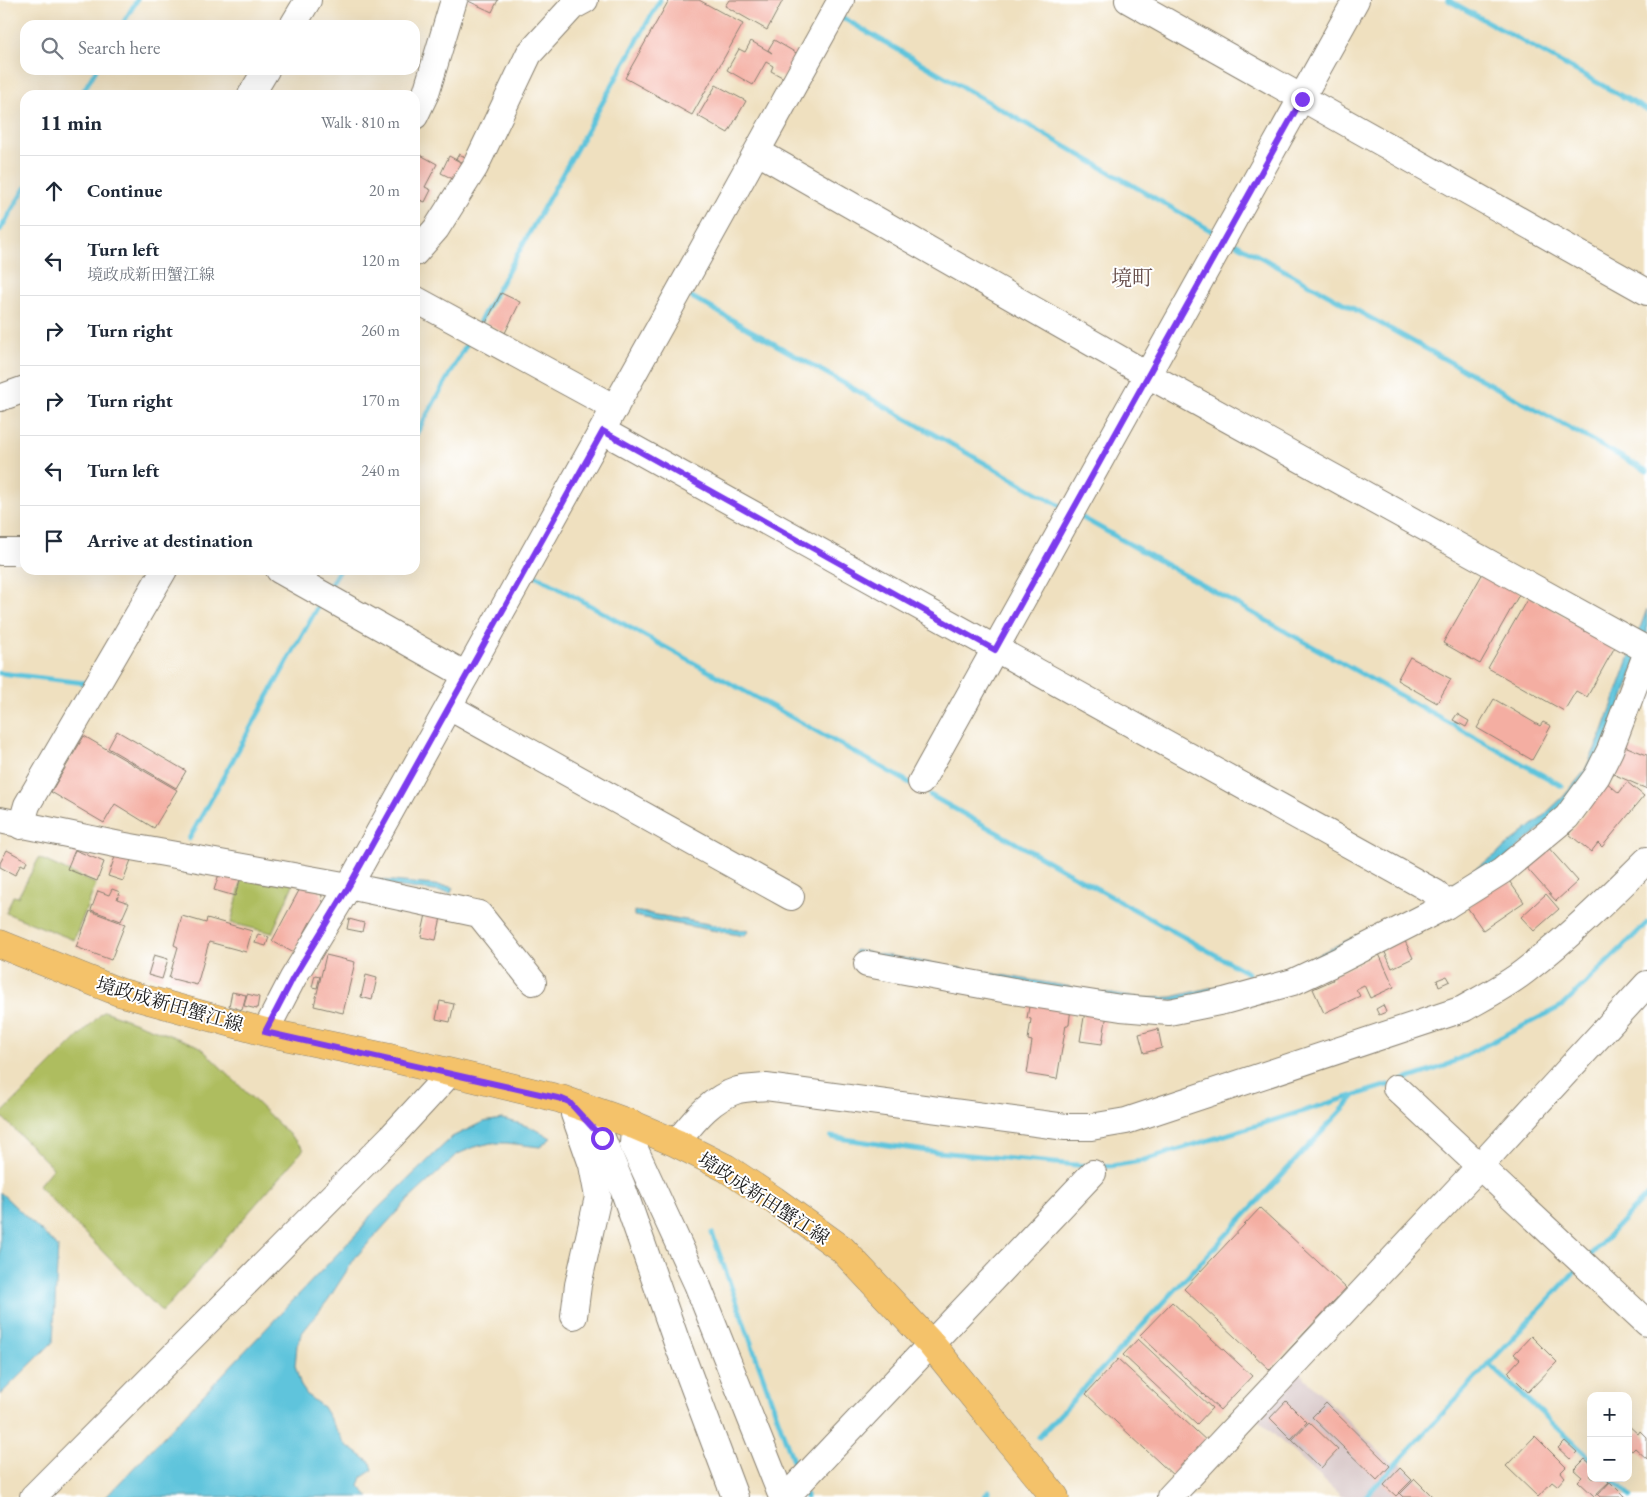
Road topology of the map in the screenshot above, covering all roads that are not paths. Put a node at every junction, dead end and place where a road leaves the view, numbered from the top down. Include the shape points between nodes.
1 (308, 0) edge
2 (454, 0) edge
3 (585, 0) edge
4 (841, 0) edge
5 (1128, 0) edge
6 (1356, 0) edge
7 (296, 20) edge
8 (263, 75) edge
9 (254, 90) edge
10 (1302, 99) junction
11 (420, 106) edge
12 (758, 152) junction
13 (420, 247) edge
14 (1647, 292) edge
15 (420, 302) edge
16 (1148, 375) junction
17 (20, 391) edge
18 (0, 398) edge
19 (609, 420) junction
20 (0, 552) edge
21 (20, 552) edge
22 (161, 575) edge
23 (288, 575) edge
24 (1642, 648) edge
25 (995, 650) junction
26 (466, 675) junction
27 (449, 707) junction
28 (921, 782) dead end
29 (11, 823) edge
30 (1647, 860) edge
31 (349, 886) junction
32 (791, 897) dead end
33 (1442, 901) junction
34 (0, 944) edge
35 (867, 964) dead end
36 (533, 982) dead end
37 (1647, 984) edge
38 (265, 1032) junction
39 (450, 1073) junction
40 (1396, 1088) dead end
41 (569, 1102) junction
42 (634, 1125) junction
43 (676, 1143) junction
44 (1480, 1166) junction
45 (1093, 1173) dead end
46 (574, 1316) dead end
47 (1647, 1323) edge
48 (931, 1344) junction
49 (33, 1497) edge
50 (735, 1497) edge
51 (782, 1497) edge
52 (786, 1497) edge
53 (1055, 1497) edge
54 (1170, 1497) edge

1 - 7 street
2 - 11 street
3 - 13 street via 572,7 529,54 475,166 436,229
4 - 12 street
5 - 10 street
6 - 10 street
8 - 9 street
10 - 14 street
10 - 16 street
12 - 16 street
12 - 19 street
15 - 19 street
16 - 24 street
16 - 25 street
17 - 18 street
19 - 25 street
19 - 26 street
20 - 21 street
22 - 29 street via 27,805
23 - 26 street
24 - 33 street via 1610,750 1597,776 1568,816 1502,871
25 - 28 street
25 - 33 street
26 - 27 street
27 - 31 street
27 - 32 street
29 - 31 street
30 - 43 street via 1588,918 1524,972 1463,1008 1126,1121 1066,1127 766,1087 739,1090 716,1100
31 - 36 street via 479,914
31 - 38 street via 293,978
33 - 35 street via 1340,960 1293,982 1169,1012 1019,992
34 - 38 main road, 境政成新田蟹江線 via 119,992
37 - 44 street
38 - 39 main road, 境政成新田蟹江線
39 - 41 main road, 境政成新田蟹江線
39 - 49 street via 391,1137
40 - 44 street
41 - 42 main road, 境政成新田蟹江線
41 - 46 street via 592,1165 598,1197
41 - 50 street via 602,1138
42 - 43 main road, 境政成新田蟹江線
42 - 51 street via 633,1145 697,1284
43 - 48 main road, 境政成新田蟹江線 via 726,1168 842,1249
44 - 47 street
44 - 54 street
45 - 48 street
48 - 52 street
48 - 53 main road, 境政成新田蟹江線

